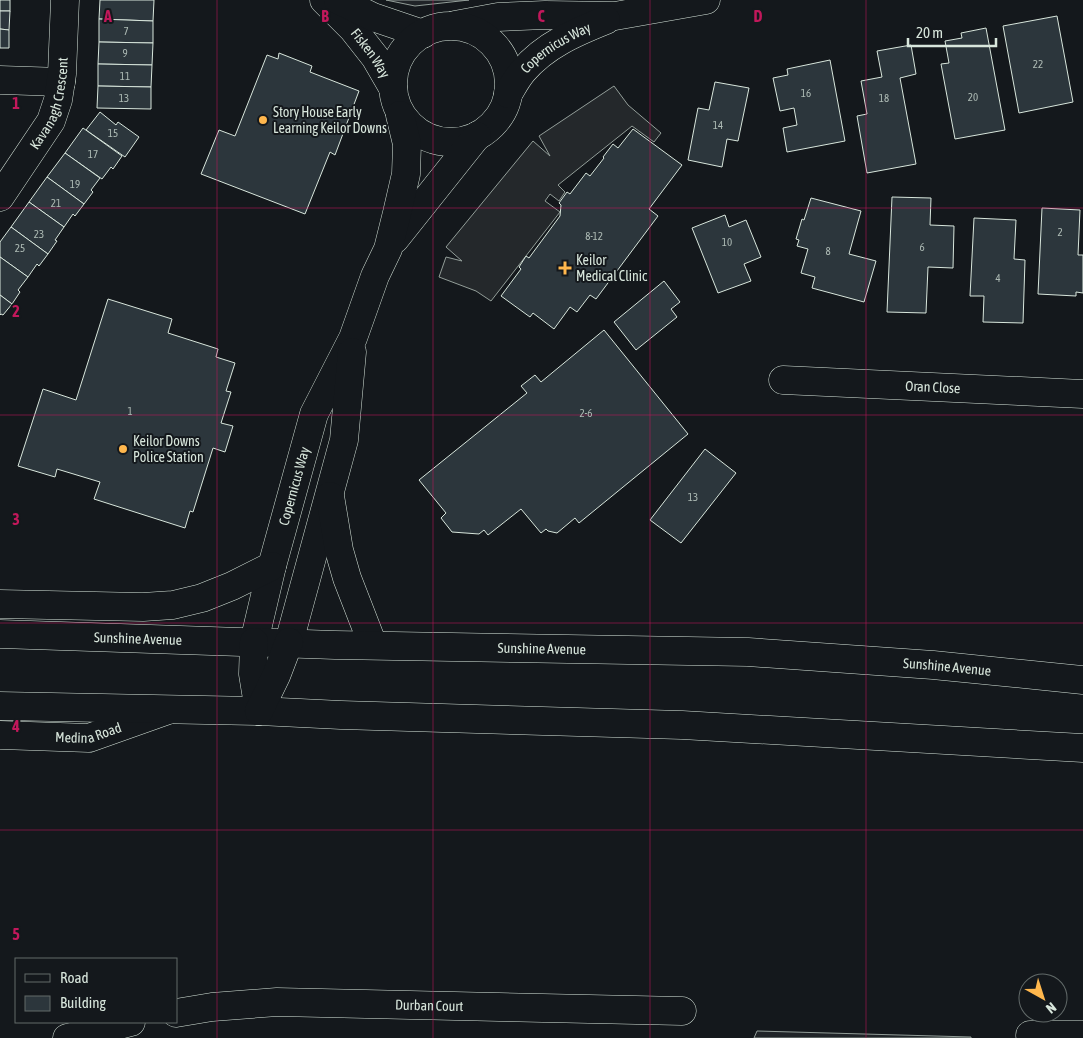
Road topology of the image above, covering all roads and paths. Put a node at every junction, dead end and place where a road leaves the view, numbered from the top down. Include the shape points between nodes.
1 (65, 0) edge
2 (324, 0) edge
3 (338, 0) edge
4 (706, 0) edge
5 (615, 16) junction
6 (433, 30) junction
7 (0, 80) edge
8 (60, 82) junction
9 (393, 88) junction
10 (508, 94) junction
11 (400, 114) junction
12 (477, 136) junction
13 (0, 197) edge
14 (388, 248) junction
15 (353, 338) junction
16 (783, 380) dead end
17 (1083, 394) edge
18 (330, 496) junction
19 (272, 566) junction
20 (0, 604) edge
21 (0, 634) edge
22 (254, 642) junction
23 (289, 642) junction
24 (373, 645) junction
25 (1083, 680) edge
26 (0, 706) edge
27 (172, 709) junction
28 (260, 711) junction
29 (0, 735) edge
30 (1083, 748) edge
31 (682, 1011) dead end
32 (178, 1013) edge
33 (127, 1023) edge
34 (1030, 1035) dead end
35 (1083, 1035) edge
36 (67, 1038) edge

1 - 8 street, Kavanagh Crescent
2 - 9 street, Fisken Way via 375,57
3 - 6 street, Fisken Way via 373,17
4 - 5 street, Copernicus Way
5 - 6 street, Copernicus Way via 498,17
5 - 10 street, Copernicus Way via 544,51 522,72
6 - 9 street via 412,41 400,56
6 - 10 street via 457,26 482,35 501,55 509,81
7 - 8 street
8 - 13 street, Kavanagh Crescent via 51,121
9 - 11 street
10 - 12 street via 492,126
11 - 12 street via 426,138 461,142
11 - 14 street, Copernicus Way via 407,144 406,174
12 - 14 street, Copernicus Way
14 - 15 street, Copernicus Way
15 - 18 street, Copernicus Way via 344,440
15 - 19 street, Copernicus Way via 314,414
16 - 17 street, Oran Close
18 - 23 street, Copernicus Way
18 - 24 street via 344,568
19 - 20 street via 232,586 173,606
19 - 22 street, Copernicus Way
21 - 22 street, Sunshine Avenue
22 - 23 street, Sunshine Avenue
22 - 28 street, Copernicus Way via 253,674
23 - 24 street, Sunshine Avenue
23 - 28 street, Copernicus Way
24 - 25 street, Sunshine Avenue via 748,652
26 - 27 street
27 - 28 street
27 - 29 street, Medina Road via 89,738
28 - 30 street via 682,725
31 - 32 street, Durban Court via 277,1002
33 - 36 street
34 - 35 street

